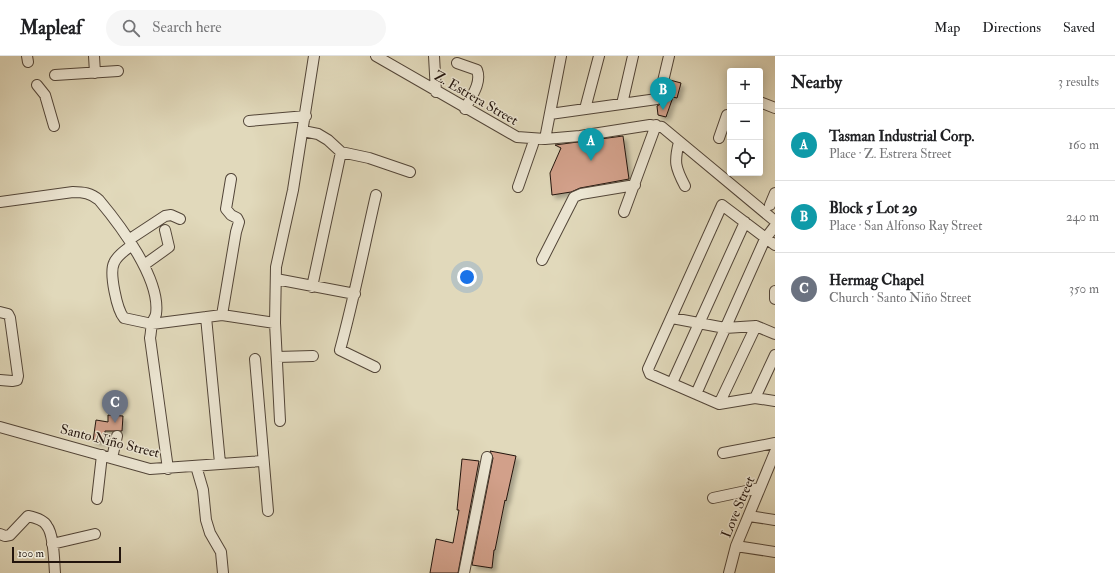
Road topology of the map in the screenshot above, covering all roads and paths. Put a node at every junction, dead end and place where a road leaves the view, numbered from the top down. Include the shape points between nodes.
1 (94, 56) edge
2 (314, 56) edge
3 (376, 56) edge
4 (434, 56) edge
5 (561, 56) edge
6 (600, 56) edge
7 (634, 56) edge
8 (669, 56) edge
9 (457, 63) dead end
10 (118, 71) dead end
11 (95, 73) junction
12 (55, 75) dead end
13 (37, 85) dead end
14 (436, 92) junction
15 (763, 103) edge
16 (622, 104) junction
17 (775, 108) edge
18 (465, 109) junction
19 (585, 109) junction
20 (550, 114) junction
21 (727, 115) dead end
22 (306, 116) junction
23 (249, 121) dead end
24 (656, 125) junction
25 (54, 126) dead end
26 (303, 131) junction
27 (546, 138) junction
28 (719, 138) dead end
29 (532, 139) junction
30 (680, 142) junction
31 (341, 152) junction
32 (410, 172) dead end
33 (231, 179) dead end
34 (635, 185) junction
35 (685, 186) dead end
36 (518, 187) dead end
37 (775, 193) edge
38 (376, 195) dead end
39 (0, 202) edge
40 (770, 205) dead end
41 (624, 212) dead end
42 (180, 219) dead end
43 (745, 222) junction
44 (774, 222) edge
45 (165, 230) dead end
46 (766, 237) junction
47 (131, 242) junction
48 (775, 245) edge
49 (542, 260) dead end
50 (144, 265) junction
51 (276, 279) junction
52 (312, 287) junction
53 (775, 291) edge
54 (355, 294) junction
55 (775, 299) edge
56 (0, 312) edge
57 (222, 315) junction
58 (206, 317) junction
59 (672, 318) junction
60 (275, 323) junction
61 (152, 324) junction
62 (699, 324) junction
63 (756, 326) junction
64 (725, 328) junction
65 (775, 334) edge
66 (775, 355) edge
67 (313, 356) dead end
68 (277, 357) junction
69 (255, 359) dead end
70 (375, 367) dead end
71 (0, 380) edge
72 (672, 383) junction
73 (696, 394) junction
74 (755, 398) junction
75 (775, 401) edge
76 (719, 404) junction
77 (280, 421) dead end
78 (0, 427) edge
79 (117, 436) dead end
80 (775, 443) edge
81 (775, 452) edge
82 (723, 453) dead end
83 (107, 457) junction
84 (487, 457) dead end
85 (262, 460) junction
86 (220, 463) junction
87 (196, 466) junction
88 (168, 469) junction
89 (775, 482) edge
90 (762, 484) junction
91 (713, 498) dead end
92 (97, 499) dead end
93 (268, 511) dead end
94 (749, 516) junction
95 (775, 520) edge
96 (0, 534) edge
97 (95, 534) dead end
98 (52, 544) junction
99 (736, 546) junction
100 (775, 552) edge
101 (55, 573) edge
102 (223, 573) edge
103 (464, 573) edge
104 (729, 573) edge

1 - 11 street
2 - 22 street
3 - 14 street, Z. Estrera Street
4 - 14 street
5 - 20 street
6 - 19 street
7 - 16 street
8 - 16 street via 659,97
9 - 18 street via 477,70 479,75 480,81
10 - 11 street
11 - 12 street
13 - 25 street via 45,95
14 - 18 street, Z. Estrera Street
15 - 17 street
16 - 19 street
18 - 29 street, Z. Estrera Street via 517,137
19 - 20 street
20 - 27 street
21 - 28 street
22 - 23 street
22 - 26 street
24 - 27 street, Z. Estrera Street via 580,136
24 - 30 street via 667,129
24 - 34 street
26 - 31 street via 318,134
26 - 51 street via 294,190 276,267
27 - 29 street, Z. Estrera Street
29 - 36 street via 533,144
30 - 35 street via 675,161 676,169
30 - 44 street
31 - 32 street via 369,158
31 - 52 street
33 - 57 street via 226,209 240,222 236,232
34 - 41 street
34 - 49 street via 574,197
37 - 40 street
38 - 54 street
39 - 47 street via 73,192 94,195
42 - 47 street via 171,215 165,216
43 - 46 street
43 - 59 street via 722,205
43 - 62 street
44 - 46 street via 765,229
45 - 50 street via 170,247
46 - 48 street
46 - 64 street
47 - 50 street
47 - 61 street via 113,264 112,273 119,310 124,318
50 - 61 street via 156,304
51 - 52 street
51 - 60 street
52 - 54 street
53 - 55 street
54 - 70 street via 340,350
56 - 71 street via 8,314 10,318 18,376 17,380
57 - 58 street
57 - 60 street
58 - 61 street
58 - 86 street
59 - 62 street
59 - 72 street via 648,369 650,374
60 - 68 street
61 - 88 street via 150,338
62 - 64 street
62 - 72 street
63 - 64 street
63 - 65 street
63 - 76 street
64 - 73 street
66 - 74 street
67 - 68 street
68 - 77 street
69 - 85 street
72 - 73 street
73 - 76 street
74 - 75 street
74 - 76 street
78 - 83 street, Santo Niño Street
79 - 83 street
80 - 82 street
81 - 90 street, Love Street
83 - 88 street, Santo Niño Street via 150,469
83 - 92 street
84 - 103 street
85 - 86 street, Santo Niño Street
85 - 93 street
86 - 87 street, Santo Niño Street
87 - 88 street, Santo Niño Street
87 - 102 street via 204,490 206,520 221,552
89 - 90 street
90 - 91 street
90 - 94 street, Love Street
94 - 95 street
94 - 99 street, Love Street
96 - 98 street via 10,535 29,516 47,525
97 - 98 street
98 - 101 street
99 - 100 street
99 - 104 street, Love Street

